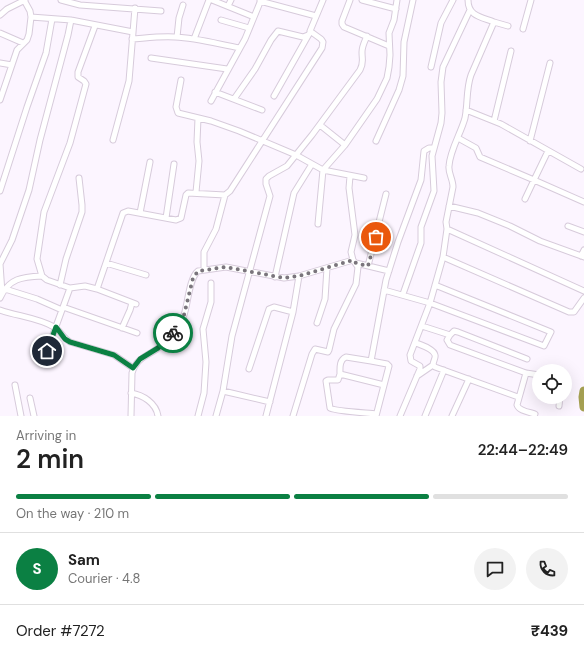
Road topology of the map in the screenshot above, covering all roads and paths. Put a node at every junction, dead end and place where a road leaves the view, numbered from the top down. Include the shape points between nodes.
1 (24, 0) edge
2 (61, 0) edge
3 (210, 0) edge
4 (231, 0) edge
5 (323, 0) edge
6 (350, 0) edge
7 (362, 0) edge
8 (397, 0) edge
9 (414, 0) edge
10 (453, 0) edge
11 (468, 0) edge
12 (530, 0) edge
13 (260, 1) edge
14 (81, 2) edge
15 (184, 5) dead end
16 (228, 6) junction
17 (135, 8) junction
18 (396, 9) junction
19 (470, 10) junction
20 (162, 11) dead end
21 (0, 15) edge
22 (316, 16) junction
23 (31, 17) junction
24 (254, 17) junction
25 (52, 18) junction
26 (71, 20) junction
27 (221, 20) dead end
28 (494, 22) junction
29 (95, 26) junction
30 (508, 26) dead end
31 (250, 28) junction
32 (523, 29) dead end
33 (133, 32) junction
34 (0, 33) edge
35 (309, 33) junction
36 (367, 36) junction
37 (177, 37) junction
38 (132, 39) junction
39 (194, 39) junction
40 (23, 43) junction
41 (389, 46) junction
42 (240, 48) junction
43 (511, 51) dead end
44 (151, 58) dead end
45 (0, 63) edge
46 (550, 63) dead end
47 (12, 65) junction
48 (431, 67) dead end
49 (227, 69) junction
50 (181, 80) dead end
51 (215, 92) junction
52 (274, 96) dead end
53 (234, 99) junction
54 (0, 100) edge
55 (211, 101) dead end
56 (262, 110) dead end
57 (466, 110) junction
58 (198, 118) junction
59 (494, 121) junction
60 (320, 125) junction
61 (458, 138) junction
62 (113, 140) dead end
63 (262, 141) junction
64 (376, 141) dead end
65 (530, 141) junction
66 (345, 145) junction
67 (433, 148) junction
68 (548, 151) junction
69 (296, 155) junction
70 (150, 162) dead end
71 (174, 164) dead end
72 (312, 164) junction
73 (581, 169) dead end
74 (323, 170) junction
75 (350, 176) junction
76 (78, 178) dead end
77 (364, 178) dead end
78 (534, 180) junction
79 (0, 191) edge
80 (196, 192) junction
81 (225, 194) junction
82 (386, 194) dead end
83 (525, 199) dead end
84 (584, 202) edge
85 (449, 206) junction
86 (140, 213) junction
87 (166, 218) junction
88 (318, 224) dead end
89 (568, 226) dead end
90 (447, 229) junction
91 (584, 232) edge
92 (584, 250) edge
93 (443, 256) junction
94 (583, 256) edge
95 (355, 262) junction
96 (106, 263) junction
97 (368, 266) junction
98 (327, 268) junction
99 (204, 270) junction
100 (389, 271) junction
101 (250, 272) junction
102 (146, 275) dead end
103 (42, 276) junction
104 (299, 276) junction
105 (275, 277) junction
106 (211, 283) dead end
107 (60, 285) junction
108 (436, 285) junction
109 (70, 288) junction
110 (97, 289) junction
111 (384, 290) junction
112 (584, 291) edge
113 (2, 293) edge
114 (403, 294) junction
115 (584, 298) edge
116 (430, 304) junction
117 (63, 308) junction
118 (0, 310) edge
119 (293, 312) junction
120 (316, 323) dead end
121 (422, 326) junction
122 (56, 327) junction
123 (122, 328) junction
124 (137, 333) dead end
125 (450, 335) junction
126 (416, 343) junction
127 (47, 351) dead end
128 (527, 359) dead end
129 (371, 361) junction
130 (433, 365) junction
131 (133, 368) junction
132 (249, 369) dead end
133 (444, 370) junction
134 (526, 373) junction
135 (340, 374) junction
136 (532, 374) edge
137 (416, 377) junction
138 (469, 379) junction
139 (15, 385) dead end
140 (384, 385) junction
141 (223, 391) junction
142 (131, 393) junction
143 (518, 397) junction
144 (30, 398) dead end
145 (270, 402) junction
146 (351, 413) edge
147 (535, 414) dead end
148 (376, 415) edge
149 (22, 416) edge
150 (34, 416) edge
151 (131, 416) edge
152 (158, 416) edge
153 (198, 416) edge
154 (216, 416) edge
155 (266, 416) edge
156 (294, 416) edge
157 (400, 416) edge
158 (425, 416) edge
159 (452, 416) edge

1 - 21 street
1 - 23 street
2 - 14 street
3 - 16 street
3 - 39 street
4 - 16 street
5 - 22 street
6 - 36 street via 342,24
7 - 18 street
8 - 18 street
9 - 64 street via 404,42 403,76
10 - 48 street via 441,23
11 - 19 street
12 - 32 street
13 - 22 street
13 - 24 street
14 - 17 street
15 - 37 street via 179,18
16 - 24 street
17 - 20 street
17 - 33 street
18 - 41 street via 389,34
19 - 28 street
19 - 67 street via 443,67 441,123
22 - 35 street
23 - 25 street
23 - 40 street via 29,34
24 - 31 street
25 - 26 street
25 - 79 street via 46,53
26 - 29 street
26 - 113 street via 29,190 12,240 0,264
27 - 31 street
28 - 30 street
28 - 57 street via 471,74
29 - 33 street
29 - 103 street via 78,72 78,77 86,84 83,99 70,143 42,218 37,259
31 - 42 street
33 - 38 street
34 - 40 street
35 - 52 street
35 - 53 street via 303,37 278,31
35 - 63 street via 321,39 322,48
36 - 41 street
36 - 60 street via 362,50 363,65
37 - 38 street
37 - 39 street
38 - 62 street via 129,81
39 - 42 street
40 - 47 street via 17,50
41 - 66 street via 387,78 377,99
42 - 49 street
43 - 59 street
44 - 49 street
45 - 47 street
46 - 65 street
47 - 54 street
49 - 51 street
50 - 58 street via 176,110 178,113
51 - 53 street
51 - 55 street
53 - 56 street
57 - 59 street
57 - 61 street
58 - 63 street
58 - 80 street via 199,161
59 - 65 street
60 - 66 street
60 - 69 street
61 - 78 street via 476,148 480,157
61 - 85 street via 449,166 453,182
63 - 69 street
63 - 81 street via 241,176
65 - 68 street
66 - 74 street
67 - 100 street via 424,151 421,180
67 - 114 street via 431,163 434,191 421,227 421,243
68 - 73 street
68 - 78 street
69 - 72 street
69 - 101 street via 287,166 266,180 270,196
70 - 86 street
71 - 87 street
72 - 74 street
72 - 105 street via 294,193
74 - 75 street
74 - 88 street
75 - 77 street
75 - 95 street via 349,188 355,235 351,252
76 - 107 street via 82,212
78 - 83 street
78 - 84 street
80 - 81 street
80 - 87 street via 186,195 181,218
81 - 99 street via 216,229 204,252
82 - 97 street
85 - 90 street
85 - 94 street via 478,213 540,241
86 - 87 street
86 - 96 street via 123,213
89 - 91 street
90 - 93 street
90 - 112 street
92 - 94 street
93 - 108 street
93 - 115 street via 569,312 577,310
95 - 97 street
95 - 98 street
95 - 156 street via 358,267 356,284 334,330 328,352 318,349 313,351
96 - 102 street
96 - 110 street
97 - 100 street
98 - 104 street
98 - 120 street via 325,299
99 - 101 street via 226,267
99 - 131 street via 195,273 184,315 176,331 158,348 140,359
100 - 111 street
101 - 105 street
101 - 141 street via 232,336
103 - 107 street
103 - 113 street via 18,278
104 - 105 street
104 - 119 street
106 - 153 street via 211,302 202,329 206,362 204,393
107 - 109 street
108 - 116 street
108 - 116 street via 550,332 544,346
109 - 110 street via 85,286
109 - 117 street
110 - 123 street via 134,303
111 - 114 street
111 - 129 street
113 - 117 street via 37,299
114 - 116 street
116 - 121 street
117 - 122 street
117 - 123 street
118 - 122 street via 41,320
119 - 132 street via 274,307 269,309
119 - 145 street
121 - 125 street
121 - 126 street
122 - 127 street
122 - 131 street via 70,342 114,355
123 - 124 street
125 - 128 street via 454,331 458,332
125 - 134 street via 447,340 450,345
126 - 130 street via 435,353
126 - 137 street via 410,358 420,366
129 - 135 street via 346,357 341,361
129 - 140 street via 389,366
130 - 133 street
130 - 137 street
131 - 142 street
133 - 138 street
133 - 158 street
134 - 136 street
134 - 143 street
135 - 140 street
135 - 146 street via 338,380 326,381 330,408
137 - 157 street
138 - 143 street
138 - 159 street
139 - 149 street
140 - 148 street
141 - 145 street
141 - 154 street
142 - 151 street
142 - 152 street via 146,398 157,410
143 - 147 street via 518,408
144 - 150 street
145 - 155 street
146 - 148 street

